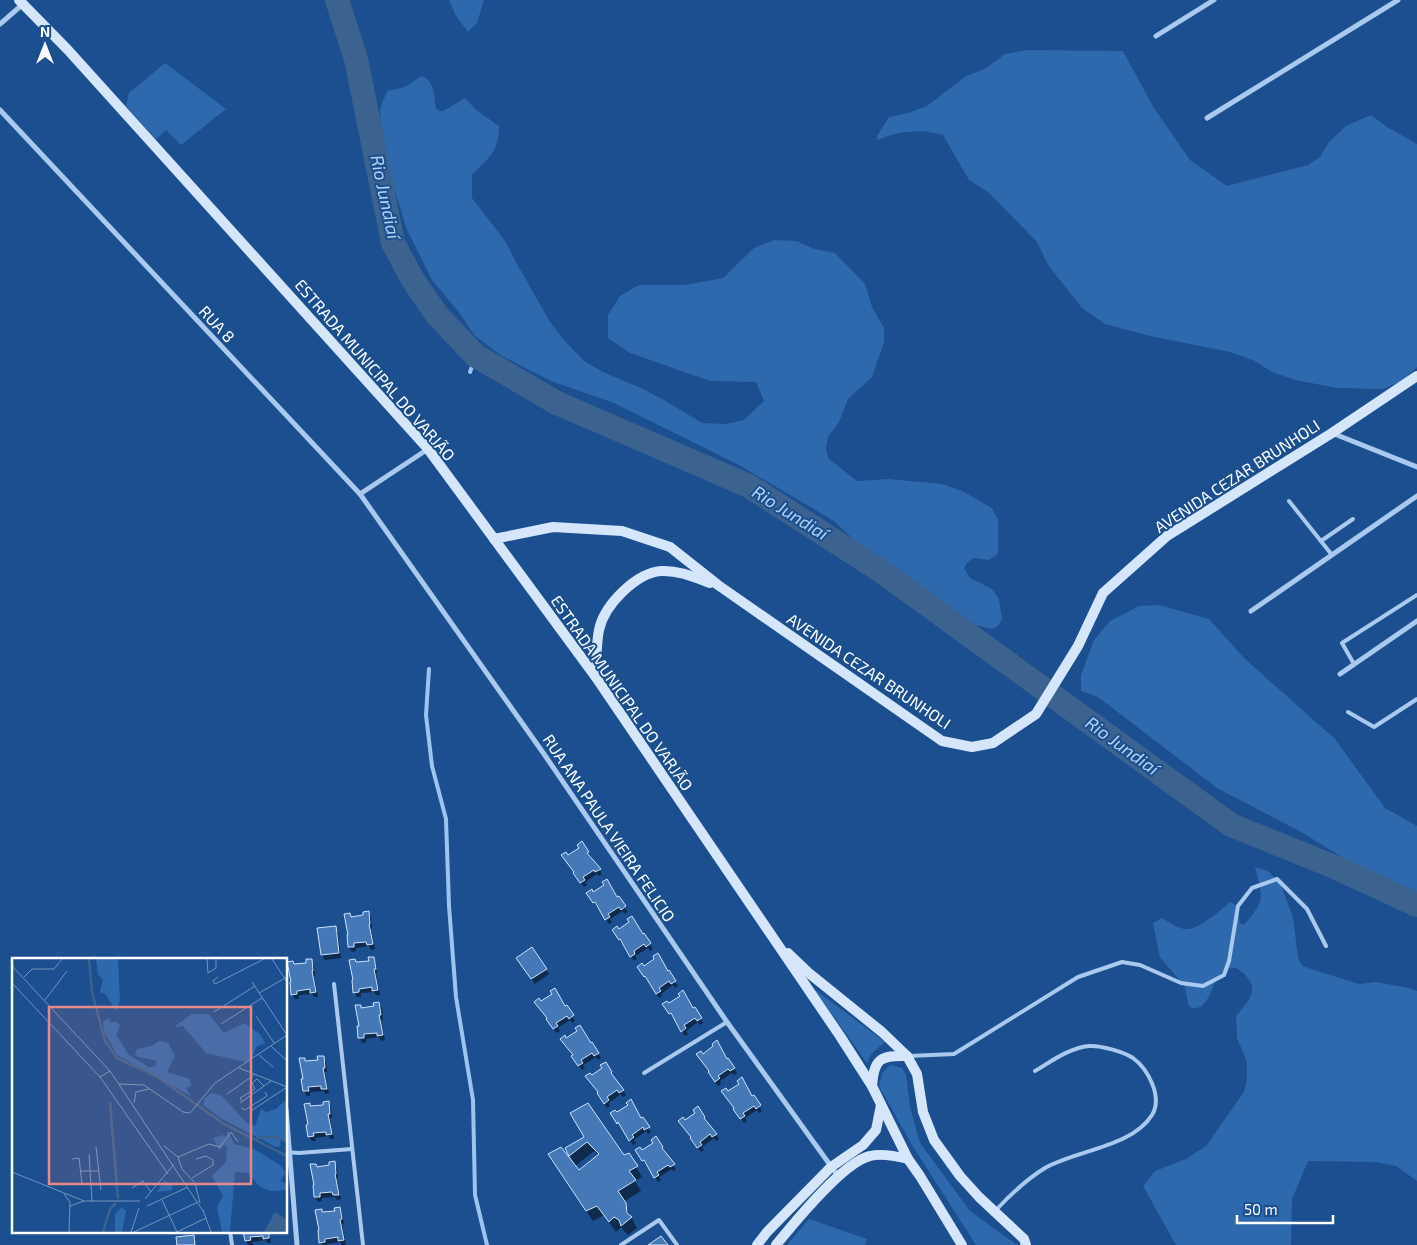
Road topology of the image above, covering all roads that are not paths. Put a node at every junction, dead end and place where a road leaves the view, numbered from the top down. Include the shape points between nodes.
1 (1214, 0) edge
2 (1398, 0) edge
3 (21, 2) edge
4 (0, 24) edge
5 (1156, 36) dead end
6 (0, 110) edge
7 (1206, 118) dead end
8 (1417, 376) edge
9 (1332, 432) junction
10 (428, 449) junction
11 (1417, 467) edge
12 (360, 494) junction
13 (1417, 496) edge
14 (1289, 501) dead end
15 (1353, 519) dead end
16 (494, 539) junction
17 (1321, 541) junction
18 (1332, 555) junction
19 (718, 585) junction
20 (1417, 595) edge
21 (1251, 611) dead end
22 (1417, 621) edge
23 (1354, 664) junction
24 (1340, 674) dead end
25 (596, 676) junction
26 (1417, 699) edge
27 (1348, 712) dead end
28 (773, 939) junction
29 (1326, 946) dead end
30 (334, 984) dead end
31 (727, 1022) junction
32 (907, 1056) junction
33 (1035, 1071) dead end
34 (644, 1073) dead end
35 (872, 1086) junction
36 (881, 1105) junction
37 (352, 1149) junction
38 (288, 1152) edge
39 (908, 1159) junction
40 (831, 1167) junction
41 (838, 1176) junction
42 (994, 1212) junction
43 (230, 1232) edge
44 (232, 1245) edge
45 (297, 1245) edge
46 (363, 1245) edge
47 (621, 1245) edge
48 (677, 1245) edge
49 (757, 1245) edge
50 (776, 1245) edge
51 (962, 1245) edge
52 (1026, 1245) edge

1 - 5 street
2 - 7 street
3 - 4 street
3 - 10 main road, ESTRADA MUNICIPAL DO VARJÃO
6 - 12 street, RUA 8
8 - 9 main road, AVENIDA CEZAR BRUNHOLI
9 - 11 street
9 - 19 main road, AVENIDA CEZAR BRUNHOLI via 1167,536 1103,593 1078,646 1036,714 993,743 972,747 942,741
10 - 12 street
10 - 16 main road, ESTRADA MUNICIPAL DO VARJÃO
12 - 31 street, RUA ANA PAULA VIEIRA FELICIO via 544,754
13 - 18 street
14 - 17 lane
15 - 17 lane
16 - 19 main road, AVENIDA CEZAR BRUNHOLI via 553,527 622,531 670,547
16 - 25 main road, ESTRADA MUNICIPAL DO VARJÃO
17 - 18 lane
18 - 21 street
19 - 25 main road, AVENIDA CEZAR BRUNHOLI via 683,573 644,575 615,598 600,628
20 - 23 lane via 1342,643
22 - 23 street
23 - 24 street
25 - 28 main road, ESTRADA MUNICIPAL DO VARJÃO
26 - 27 lane via 1374,728
28 - 32 main road
28 - 35 main road
29 - 32 lane via 1307,909 1277,879 1252,888 1238,906 1224,975 1203,986 1181,983 1140,965 1122,962 1078,976 954,1054
30 - 37 lane
31 - 34 lane
31 - 40 street, RUA ANA PAULA VIEIRA FELICIO
32 - 35 main road via 880,1060 873,1070
32 - 42 main road via 917,1074 923,1112 934,1140 960,1176
33 - 42 lane via 1072,1049 1106,1048 1133,1058 1150,1077 1156,1096 1153,1113 1141,1128 1128,1136 1044,1169
35 - 36 main road
36 - 39 main road
36 - 40 main road via 876,1130 863,1145
37 - 38 lane
37 - 46 lane
38 - 45 street
39 - 41 main road via 870,1156
39 - 51 main road
40 - 41 street, RUA ANA PAULA VIEIRA FELICIO
40 - 49 main road
41 - 50 main road
42 - 52 main road via 1024,1239
43 - 44 lane
47 - 48 lane via 659,1220

